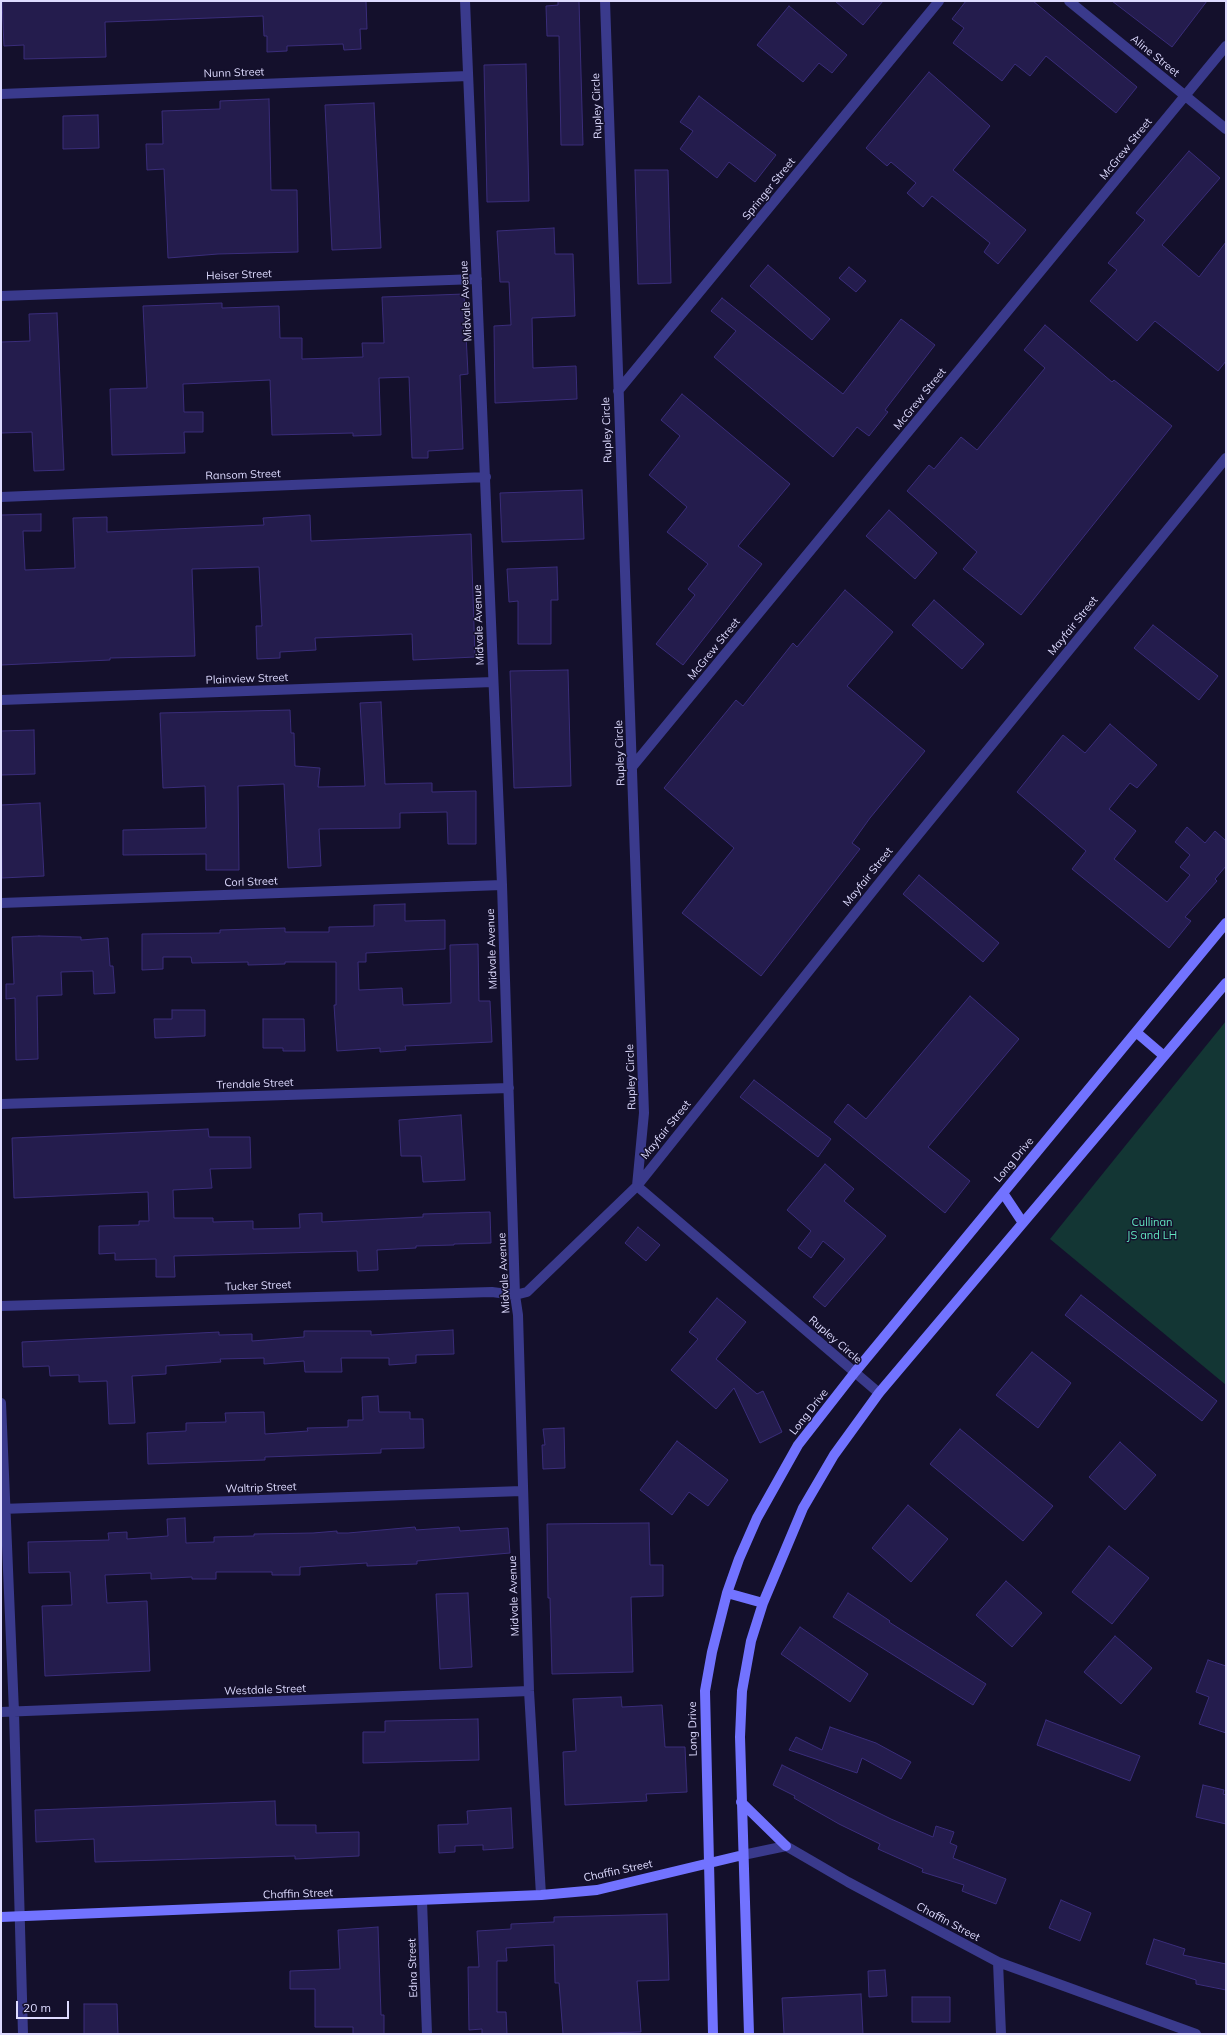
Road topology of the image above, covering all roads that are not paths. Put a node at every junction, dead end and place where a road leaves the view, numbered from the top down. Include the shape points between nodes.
1 (466, 1) edge
2 (605, 1) edge
3 (939, 1) edge
4 (1069, 1) edge
5 (1226, 46) edge
6 (468, 76) junction
7 (1, 94) edge
8 (1185, 96) junction
9 (1226, 129) edge
10 (477, 278) junction
11 (1, 296) edge
12 (618, 391) junction
13 (1226, 458) edge
14 (486, 477) junction
15 (1, 497) edge
16 (493, 682) junction
17 (1, 700) edge
18 (632, 768) junction
19 (502, 885) junction
20 (1, 903) edge
21 (1226, 923) edge
22 (1226, 982) edge
23 (1136, 1032) junction
24 (1164, 1056) junction
25 (509, 1088) junction
26 (1, 1104) edge
27 (637, 1186) junction
28 (1002, 1193) junction
29 (1023, 1223) junction
30 (515, 1295) junction
31 (1, 1306) edge
32 (855, 1372) junction
33 (879, 1394) junction
34 (1, 1404) edge
35 (522, 1490) junction
36 (3, 1509) edge
37 (727, 1593) junction
38 (763, 1603) junction
39 (530, 1691) junction
40 (1, 1712) edge
41 (14, 1712) junction
42 (742, 1802) junction
43 (786, 1846) junction
44 (743, 1855) junction
45 (708, 1863) junction
46 (541, 1895) junction
47 (422, 1901) junction
48 (18, 1916) junction
49 (1, 1917) edge
50 (998, 1962) junction
51 (23, 2034) edge
52 (427, 2034) edge
53 (713, 2034) edge
54 (748, 2034) edge
55 (1001, 2034) edge
56 (1196, 2034) edge

1 - 6 street, Midvale Avenue
2 - 12 street, Rupley Circle
3 - 12 street, Springer Street
4 - 8 street, Aline Street
5 - 8 street, McGrew Street
6 - 7 street, Nunn Street
6 - 10 street, Midvale Avenue
8 - 9 street, Aline Street
8 - 18 street, McGrew Street
10 - 11 street, Heiser Street
10 - 14 street, Midvale Avenue
12 - 18 street, Rupley Circle
13 - 27 street, Mayfair Street via 901,855
14 - 15 street, Ransom Street
14 - 16 street, Midvale Avenue
16 - 17 street, Plainview Street
16 - 19 street, Midvale Avenue
18 - 27 street, Rupley Circle via 644,1112
19 - 20 street, Corl Street
19 - 25 street, Midvale Avenue
21 - 23 main road, Long Drive
22 - 24 main road
23 - 24 main road
23 - 28 main road, Long Drive
24 - 29 main road
25 - 26 street, Trendale Street
25 - 30 street, Midvale Avenue
27 - 30 street, Mayfair Street via 527,1292
27 - 32 street, Rupley Circle
28 - 29 main road
28 - 32 main road, Long Drive
29 - 33 main road
30 - 31 street, Tucker Street via 492,1292
30 - 35 street, Midvale Avenue via 518,1315
32 - 33 street, Rupley Circle
32 - 37 main road, Long Drive via 798,1445 757,1518
33 - 38 main road via 834,1455 803,1508
34 - 36 street
35 - 36 street, Waltrip Street
35 - 39 street, Midvale Avenue
36 - 41 street
37 - 38 main road
37 - 45 main road, Long Drive via 705,1691
38 - 42 main road via 742,1691
39 - 41 street, Westdale Street
39 - 46 street, Midvale Avenue
40 - 41 street, Westdale Street
41 - 48 street
42 - 43 main road
42 - 44 main road
43 - 44 street, Chaffin Street
43 - 50 street, Chaffin Street
44 - 45 main road, Chaffin Street
44 - 54 main road
45 - 46 main road, Chaffin Street via 597,1890
45 - 53 main road, Long Drive
46 - 47 main road, Chaffin Street
47 - 48 main road, Chaffin Street
47 - 52 street, Edna Street
48 - 49 main road, Chaffin Street
48 - 51 street
50 - 55 street
50 - 56 street, Chaffin Street

